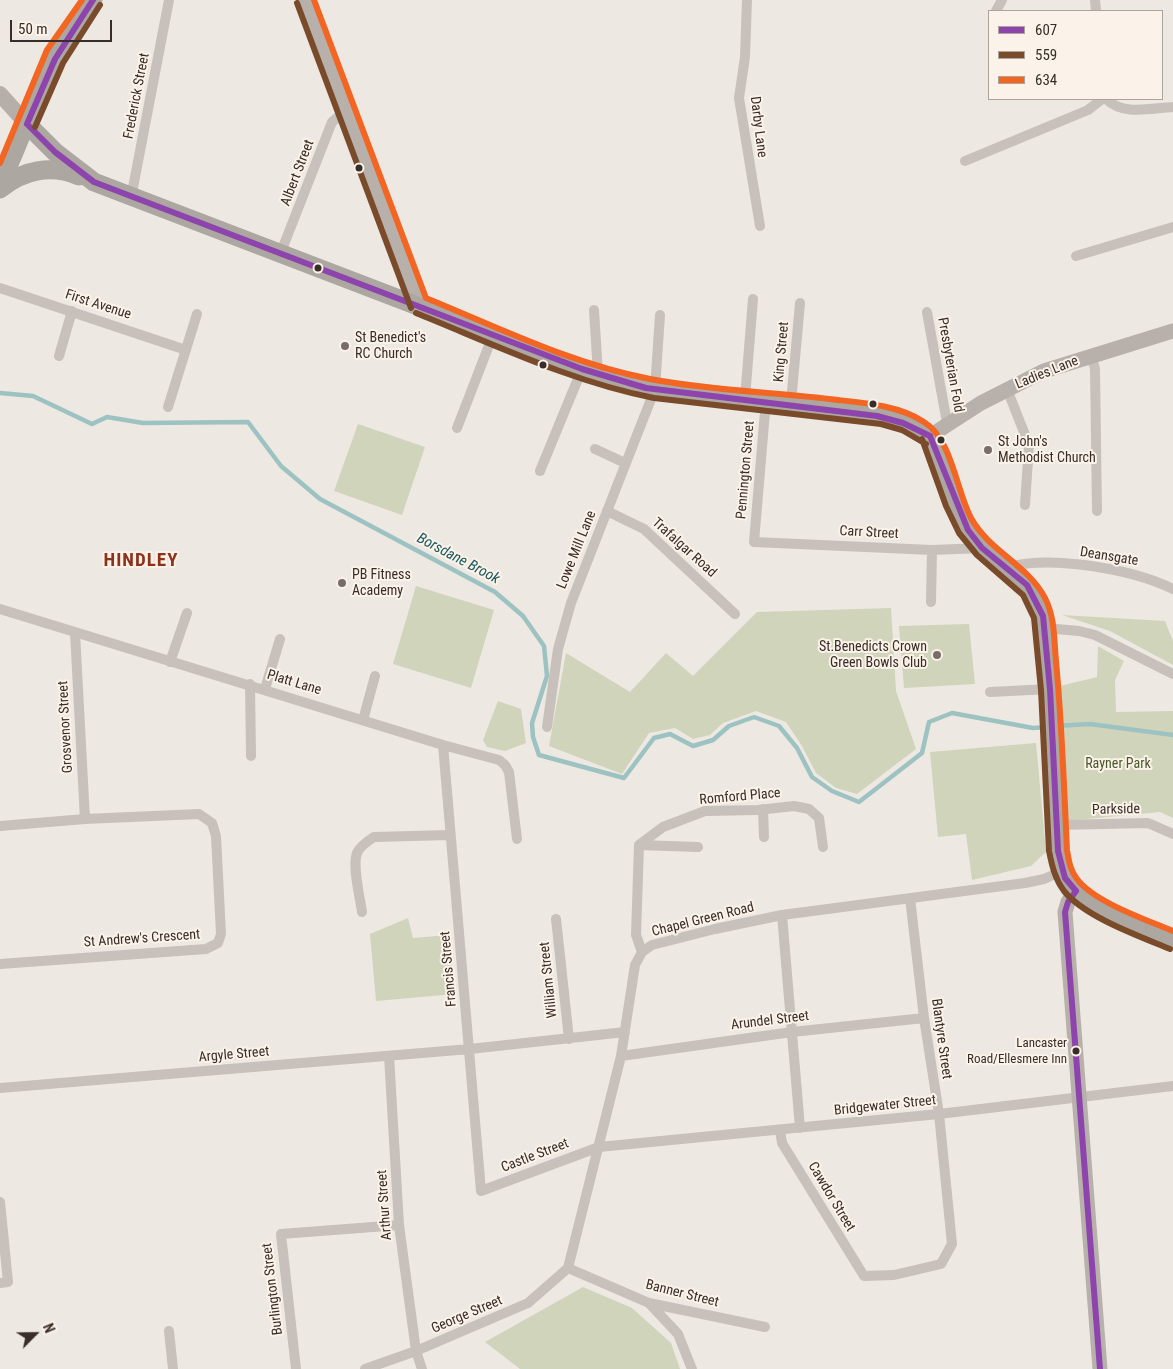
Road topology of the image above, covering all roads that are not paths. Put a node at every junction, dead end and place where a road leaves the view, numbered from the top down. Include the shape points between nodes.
1 (93, 0) edge
2 (169, 0) edge
3 (305, 0) edge
4 (748, 0) edge
5 (0, 94) edge
6 (1101, 100) edge
7 (1108, 100) edge
8 (1173, 107) edge
9 (347, 110) junction
10 (27, 124) junction
11 (965, 161) dead end
12 (94, 182) junction
13 (0, 183) edge
14 (0, 189) edge
15 (131, 198) junction
16 (760, 226) dead end
17 (1173, 227) edge
18 (281, 252) junction
19 (1076, 256) dead end
20 (0, 288) edge
21 (753, 299) dead end
22 (800, 303) dead end
23 (419, 305) junction
24 (594, 310) dead end
25 (72, 311) junction
26 (927, 312) dead end
27 (197, 314) dead end
28 (660, 315) dead end
29 (1173, 332) edge
30 (493, 335) junction
31 (186, 350) junction
32 (1091, 355) junction
33 (60, 356) dead end
34 (590, 371) junction
35 (655, 389) junction
36 (1007, 389) junction
37 (745, 398) junction
38 (766, 400) junction
39 (791, 403) junction
40 (168, 407) dead end
41 (947, 423) junction
42 (456, 428) dead end
43 (930, 436) junction
44 (595, 449) dead end
45 (625, 463) junction
46 (540, 471) dead end
47 (1025, 505) dead end
48 (608, 511) junction
49 (1097, 511) dead end
50 (754, 542) joint
51 (982, 548) junction
52 (932, 550) junction
53 (1008, 567) junction
54 (1173, 589) edge
55 (931, 602) dead end
56 (0, 609) edge
57 (187, 612) dead end
58 (735, 614) dead end
59 (1045, 628) junction
60 (75, 633) junction
61 (280, 639) dead end
62 (170, 662) junction
63 (1173, 674) edge
64 (376, 676) dead end
65 (250, 684) junction
66 (1050, 688) junction
67 (265, 689) junction
68 (990, 692) dead end
69 (363, 720) junction
70 (547, 728) dead end
71 (443, 745) junction
72 (251, 756) dead end
73 (763, 809) junction
74 (85, 819) junction
75 (1056, 825) junction
76 (0, 826) edge
77 (450, 834) junction
78 (1173, 834) edge
79 (764, 837) dead end
80 (517, 838) dead end
81 (639, 845) junction
82 (823, 846) dead end
83 (698, 847) dead end
84 (1062, 870) junction
85 (1076, 891) junction
86 (910, 898) junction
87 (362, 912) dead end
88 (782, 915) junction
89 (556, 919) dead end
90 (1173, 941) edge
91 (642, 952) junction
92 (0, 964) edge
93 (924, 1018) junction
94 (625, 1032) junction
95 (792, 1032) junction
96 (569, 1039) junction
97 (470, 1049) junction
98 (389, 1056) junction
99 (621, 1056) junction
100 (1173, 1086) edge
101 (0, 1088) edge
102 (1079, 1098) junction
103 (939, 1114) junction
104 (800, 1128) junction
105 (780, 1130) junction
106 (599, 1147) junction
107 (481, 1191) joint
108 (0, 1202) edge
109 (399, 1225) junction
110 (568, 1268) junction
111 (864, 1276) joint
112 (0, 1283) edge
113 (649, 1303) junction
114 (765, 1327) dead end
115 (169, 1331) dead end
116 (416, 1351) junction
117 (173, 1369) edge
118 (296, 1369) edge
119 (365, 1369) edge
120 (422, 1369) edge
121 (692, 1369) edge
122 (1100, 1369) edge

1 - 10 highway via 55,54
2 - 15 street, Frederick Street
3 - 9 street
4 - 16 street, Darby Lane via 739,98
5 - 10 main road
6 - 11 street via 1088,110
7 - 8 street via 1120,108 1132,110
9 - 18 street, Albert Street via 332,122
9 - 23 street
10 - 12 highway via 55,152
10 - 13 highway
12 - 14 highway via 69,172 46,170 19,176
12 - 15 highway
15 - 18 highway
17 - 19 street
18 - 23 highway
20 - 25 street, First Avenue
21 - 37 street
22 - 39 street, King Street
23 - 30 highway
24 - 34 street
25 - 31 street, First Avenue
25 - 33 street
26 - 41 street, Presbyterian Fold
27 - 31 street
28 - 35 street, Lowe Mill Lane
29 - 32 street, Ladies Lane
30 - 34 highway
30 - 42 street
31 - 40 street
32 - 36 street, Ladies Lane via 1044,371
32 - 49 street
34 - 35 highway
34 - 46 street
35 - 37 highway
35 - 45 street, Lowe Mill Lane
36 - 41 street, Ladies Lane
36 - 47 street via 1029,445
37 - 38 highway
38 - 39 highway
38 - 50 street, Pennington Street
39 - 43 highway via 888,416
41 - 43 street, Ladies Lane
43 - 51 highway via 963,521
44 - 45 street
45 - 48 street, Lowe Mill Lane
48 - 58 street, Trafalgar Road via 644,529
48 - 70 street, Lowe Mill Lane via 571,602 558,649
50 - 52 street, Carr Street
51 - 52 street, Carr Street
51 - 53 highway
52 - 55 street
53 - 54 street, Deansgate via 1026,563 1085,564 1150,578
53 - 59 highway via 1034,594
56 - 60 street, Platt Lane
57 - 62 street
59 - 63 street via 1095,635
59 - 66 highway
60 - 62 street, Platt Lane
60 - 74 street, Grosvenor Street
61 - 67 street
62 - 65 street, Platt Lane
64 - 69 street
65 - 67 street, Platt Lane
65 - 72 street
66 - 68 street
66 - 75 highway
67 - 69 street, Platt Lane
69 - 71 street, Platt Lane
71 - 77 street, Francis Street
71 - 80 street, Platt Lane via 505,764 511,781
73 - 79 street
73 - 81 street, Romford Place via 705,811 663,827
73 - 82 street, Romford Place via 778,806 809,809 819,818
74 - 76 street, St Andrew's Crescent
74 - 92 street, St Andrew's Crescent via 199,814 212,823 216,836 221,934 218,943 206,949
75 - 78 street, Parkside via 1148,822
75 - 84 highway
77 - 87 street via 374,837 364,844 357,853 356,868
77 - 97 street, Francis Street
81 - 83 street
81 - 91 street via 636,935
84 - 85 highway
84 - 86 street, Chapel Green Road via 1044,879 1025,883
85 - 90 highway via 1119,918
85 - 102 street via 1066,912
86 - 88 street, Chapel Green Road
86 - 93 street, Blantyre Street
88 - 91 street, Chapel Green Road via 652,945
88 - 95 street
89 - 96 street, William Street
91 - 94 street, Chapel Green Road via 635,965
93 - 95 street, Arundel Street
93 - 103 street, Blantyre Street
94 - 96 street, Argyle Street
94 - 99 street, Chapel Green Road
95 - 99 street, Arundel Street
95 - 104 street
96 - 97 street, Argyle Street
97 - 98 street, Argyle Street
97 - 107 street, Francis Street
98 - 101 street, Argyle Street
98 - 109 street, Arthur Street
99 - 106 street, Chapel Green Road
100 - 102 street, Bridgewater Street
102 - 103 street, Bridgewater Street
102 - 122 street
103 - 104 street, Bridgewater Street
103 - 111 street, Blantyre Street via 952,1244 941,1264 894,1276
104 - 105 street, Bridgewater Street
105 - 106 street, Bridgewater Street
105 - 111 street, Cawdor Street via 782,1143
106 - 107 street, Castle Street
106 - 110 street, Chapel Green Road
108 - 112 street via 8,1282
109 - 116 street, Arthur Street
109 - 118 street, Burlington Street via 281,1234
110 - 113 street, Banner Street
110 - 116 street, George Street via 528,1303
113 - 114 street, Banner Street
113 - 121 street via 678,1334
115 - 117 street
116 - 119 street, George Street
116 - 120 street, Arthur Street

